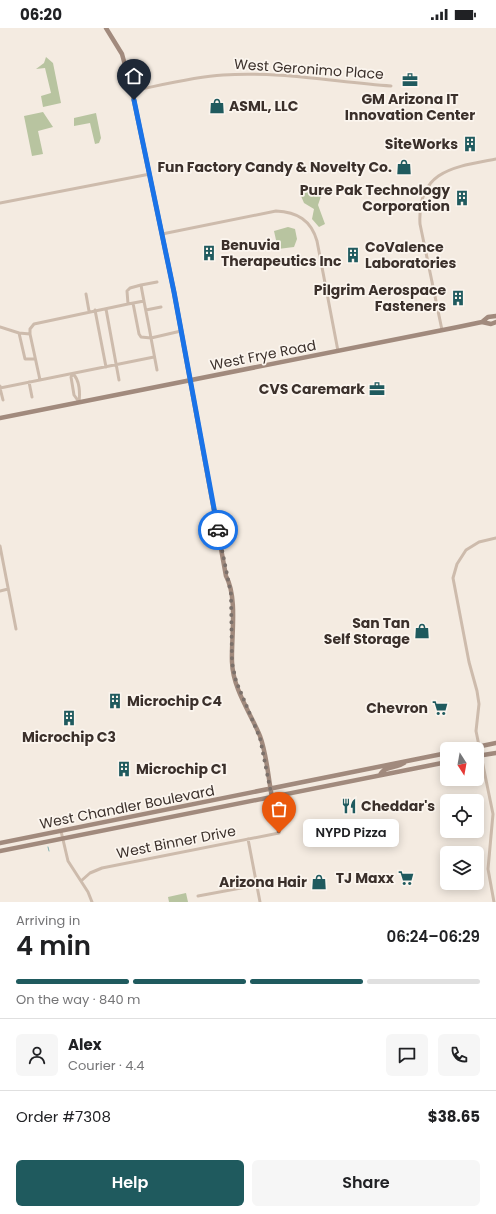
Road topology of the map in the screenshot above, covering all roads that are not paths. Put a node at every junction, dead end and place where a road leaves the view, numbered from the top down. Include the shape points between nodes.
1 (106, 28) edge
2 (391, 86) dead end
3 (132, 91) junction
4 (496, 159) edge
5 (150, 174) junction
6 (0, 203) edge
7 (162, 234) junction
8 (157, 282) dead end
9 (141, 285) junction
10 (86, 294) dead end
11 (144, 301) junction
12 (128, 304) junction
13 (133, 304) junction
14 (161, 307) dead end
15 (106, 308) junction
16 (94, 310) junction
17 (146, 310) junction
18 (89, 311) junction
19 (496, 316) edge
20 (482, 322) junction
21 (496, 322) edge
22 (0, 327) edge
23 (442, 330) junction
24 (181, 331) junction
25 (20, 333) junction
26 (30, 334) junction
27 (151, 338) junction
28 (338, 351) junction
29 (154, 357) junction
30 (35, 359) junction
31 (116, 365) junction
32 (106, 367) junction
33 (157, 370) dead end
34 (73, 373) junction
35 (40, 380) junction
36 (119, 380) dead end
37 (190, 380) junction
38 (29, 382) junction
39 (0, 387) edge
40 (32, 397) dead end
41 (3, 400) dead end
42 (79, 402) junction
43 (0, 418) edge
44 (496, 538) edge
45 (0, 546) edge
46 (8, 589) junction
47 (0, 591) edge
48 (16, 629) dead end
49 (478, 742) edge
50 (496, 743) edge
51 (484, 746) edge
52 (496, 753) edge
53 (440, 754) edge
54 (484, 755) edge
55 (405, 762) junction
56 (440, 763) edge
57 (380, 775) junction
58 (484, 777) edge
59 (271, 789) junction
60 (272, 797) junction
61 (61, 831) junction
62 (62, 839) junction
63 (248, 839) junction
64 (0, 843) edge
65 (0, 852) edge
66 (81, 881) junction
67 (257, 885) junction
68 (198, 896) dead end
69 (92, 902) edge
70 (260, 902) edge
71 (494, 902) edge

1 - 3 street via 122,54
2 - 3 street, West Geronimo Place via 236,74 204,77
3 - 5 street
4 - 23 street via 443,172 429,184 422,197 420,224
5 - 6 street
5 - 7 street
7 - 24 street
7 - 28 street via 276,211 288,212 303,218 314,232 317,241
8 - 9 street
9 - 11 street
9 - 12 street via 127,291
10 - 18 street
11 - 13 street
11 - 17 street
12 - 13 street
12 - 15 street
13 - 27 street via 139,334 144,338
14 - 17 street
15 - 16 street
15 - 31 street
16 - 18 street
16 - 32 street
17 - 27 street
18 - 26 street via 34,324 31,326
19 - 20 street, West Frye Road via 488,317
20 - 21 street, West Frye Road
20 - 23 street, West Frye Road
22 - 25 street
23 - 28 street, West Frye Road
24 - 27 street
24 - 37 street
25 - 26 street
25 - 30 street via 24,358
26 - 30 street
27 - 29 street
28 - 37 street, West Frye Road
29 - 31 street
29 - 33 street
30 - 35 street
31 - 32 street
31 - 36 street
32 - 34 street
34 - 35 street
34 - 42 street via 80,394
35 - 38 street
37 - 42 street, West Frye Road
37 - 59 street via 231,594 232,663 236,681 260,738
38 - 39 street
38 - 40 street
39 - 41 street
42 - 43 street, West Frye Road
44 - 49 street via 479,542 466,550 457,564 454,580 479,704 476,727
45 - 46 street
46 - 47 street
46 - 48 street
50 - 51 street
52 - 54 street
53 - 55 street, West Chandler Boulevard
55 - 57 street via 384,770
55 - 59 street, West Chandler Boulevard
56 - 57 street, West Chandler Boulevard
57 - 60 street, West Chandler Boulevard
58 - 71 street via 493,814 488,869
59 - 60 street
59 - 61 street, West Chandler Boulevard
60 - 62 street, West Chandler Boulevard
60 - 63 street, West Binner Drive via 279,833
61 - 62 street
61 - 64 street, West Chandler Boulevard
62 - 65 street, West Chandler Boulevard
62 - 66 street via 70,864
63 - 66 street, West Binner Drive via 102,868 90,873
63 - 67 street
66 - 69 street
67 - 68 street
67 - 70 street

